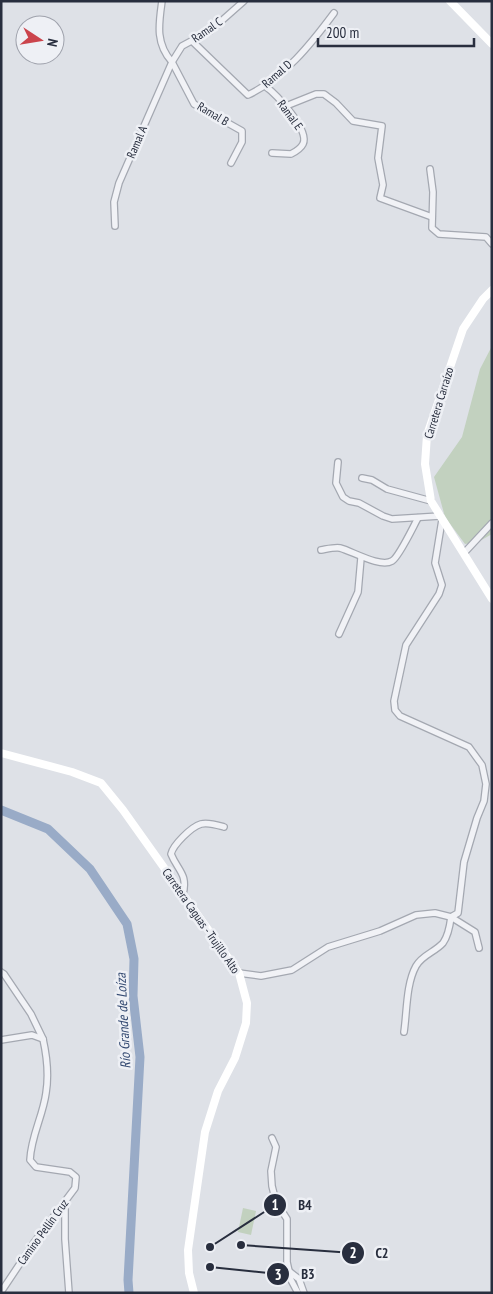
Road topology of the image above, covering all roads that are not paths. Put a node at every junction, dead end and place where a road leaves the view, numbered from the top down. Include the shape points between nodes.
1 (162, 1) edge
2 (244, 1) edge
3 (450, 1) edge
4 (334, 13) dead end
5 (192, 41) junction
6 (492, 44) edge
7 (172, 62) junction
8 (265, 86) junction
9 (286, 106) junction
10 (272, 153) dead end
11 (232, 163) dead end
12 (430, 169) dead end
13 (432, 216) junction
14 (115, 226) dead end
15 (492, 244) edge
16 (492, 290) edge
17 (337, 465) dead end
18 (362, 478) dead end
19 (431, 500) junction
20 (418, 518) junction
21 (441, 518) junction
22 (492, 523) edge
23 (321, 550) dead end
24 (464, 553) junction
25 (361, 558) junction
26 (491, 595) edge
27 (340, 634) dead end
28 (1, 753) edge
29 (224, 827) dead end
30 (183, 894) junction
31 (451, 917) junction
32 (479, 948) dead end
33 (1, 972) edge
34 (239, 973) junction
35 (404, 1032) dead end
36 (43, 1039) junction
37 (1, 1040) edge
38 (272, 1138) dead end
39 (65, 1202) junction
40 (290, 1272) junction
41 (1, 1292) edge
42 (69, 1293) edge
43 (194, 1293) edge
44 (298, 1293) edge
45 (304, 1293) edge

1 - 7 street via 158,28
2 - 5 street, Ramal C via 210,31
3 - 6 street
4 - 8 street, Ramal D via 314,40
5 - 7 street, Ramal C via 182,46
5 - 8 street, Ramal D via 248,95
7 - 11 street, Ramal B via 194,104 242,131 242,142
7 - 14 street, Ramal A via 119,183 114,202
8 - 9 street, Ramal E
9 - 10 street, Ramal E via 302,130 303,146 291,154
9 - 13 street via 324,94 353,122 382,126 378,158 383,185 380,198
12 - 13 street via 434,192
13 - 15 street via 432,228 439,234 486,237
16 - 19 street, Carretera Carraízo via 482,299 463,329 427,435 425,464
17 - 20 street via 336,483 343,497 349,501 383,516
18 - 19 street via 387,489
19 - 21 street, Carretera Carraízo
20 - 21 street
20 - 25 street via 391,562
21 - 24 street, Carretera Carraízo
21 - 31 street via 435,563 442,585 406,646 394,701 400,716 469,747 482,765 486,784 484,801 464,862 458,913
22 - 24 street
23 - 25 street via 339,547
24 - 26 street, Carretera Carraízo
25 - 27 street via 358,592
28 - 30 street, Carretera Caguas - Trujillo Alto via 101,783
29 - 30 street via 198,824 173,848 171,854 186,883
30 - 34 street, Carretera Caguas - Trujillo Alto
31 - 32 street via 474,932
31 - 34 street via 435,913 416,915 380,931 328,947 283,973 262,976
31 - 35 street via 442,943 416,965 412,974
33 - 36 street via 31,1014
34 - 43 street, Carretera Caguas - Trujillo Alto via 247,1003 246,1023 205,1132 188,1250
36 - 37 street via 32,1035
36 - 39 street, Camino Pellín Cruz via 48,1058 46,1094 30,1160 36,1168 70,1172 76,1176 75,1188
38 - 40 street via 276,1147 271,1171 272,1186 276,1202 287,1220
39 - 41 street, Camino Pellín Cruz
39 - 42 street
40 - 44 street
40 - 45 street via 299,1279

